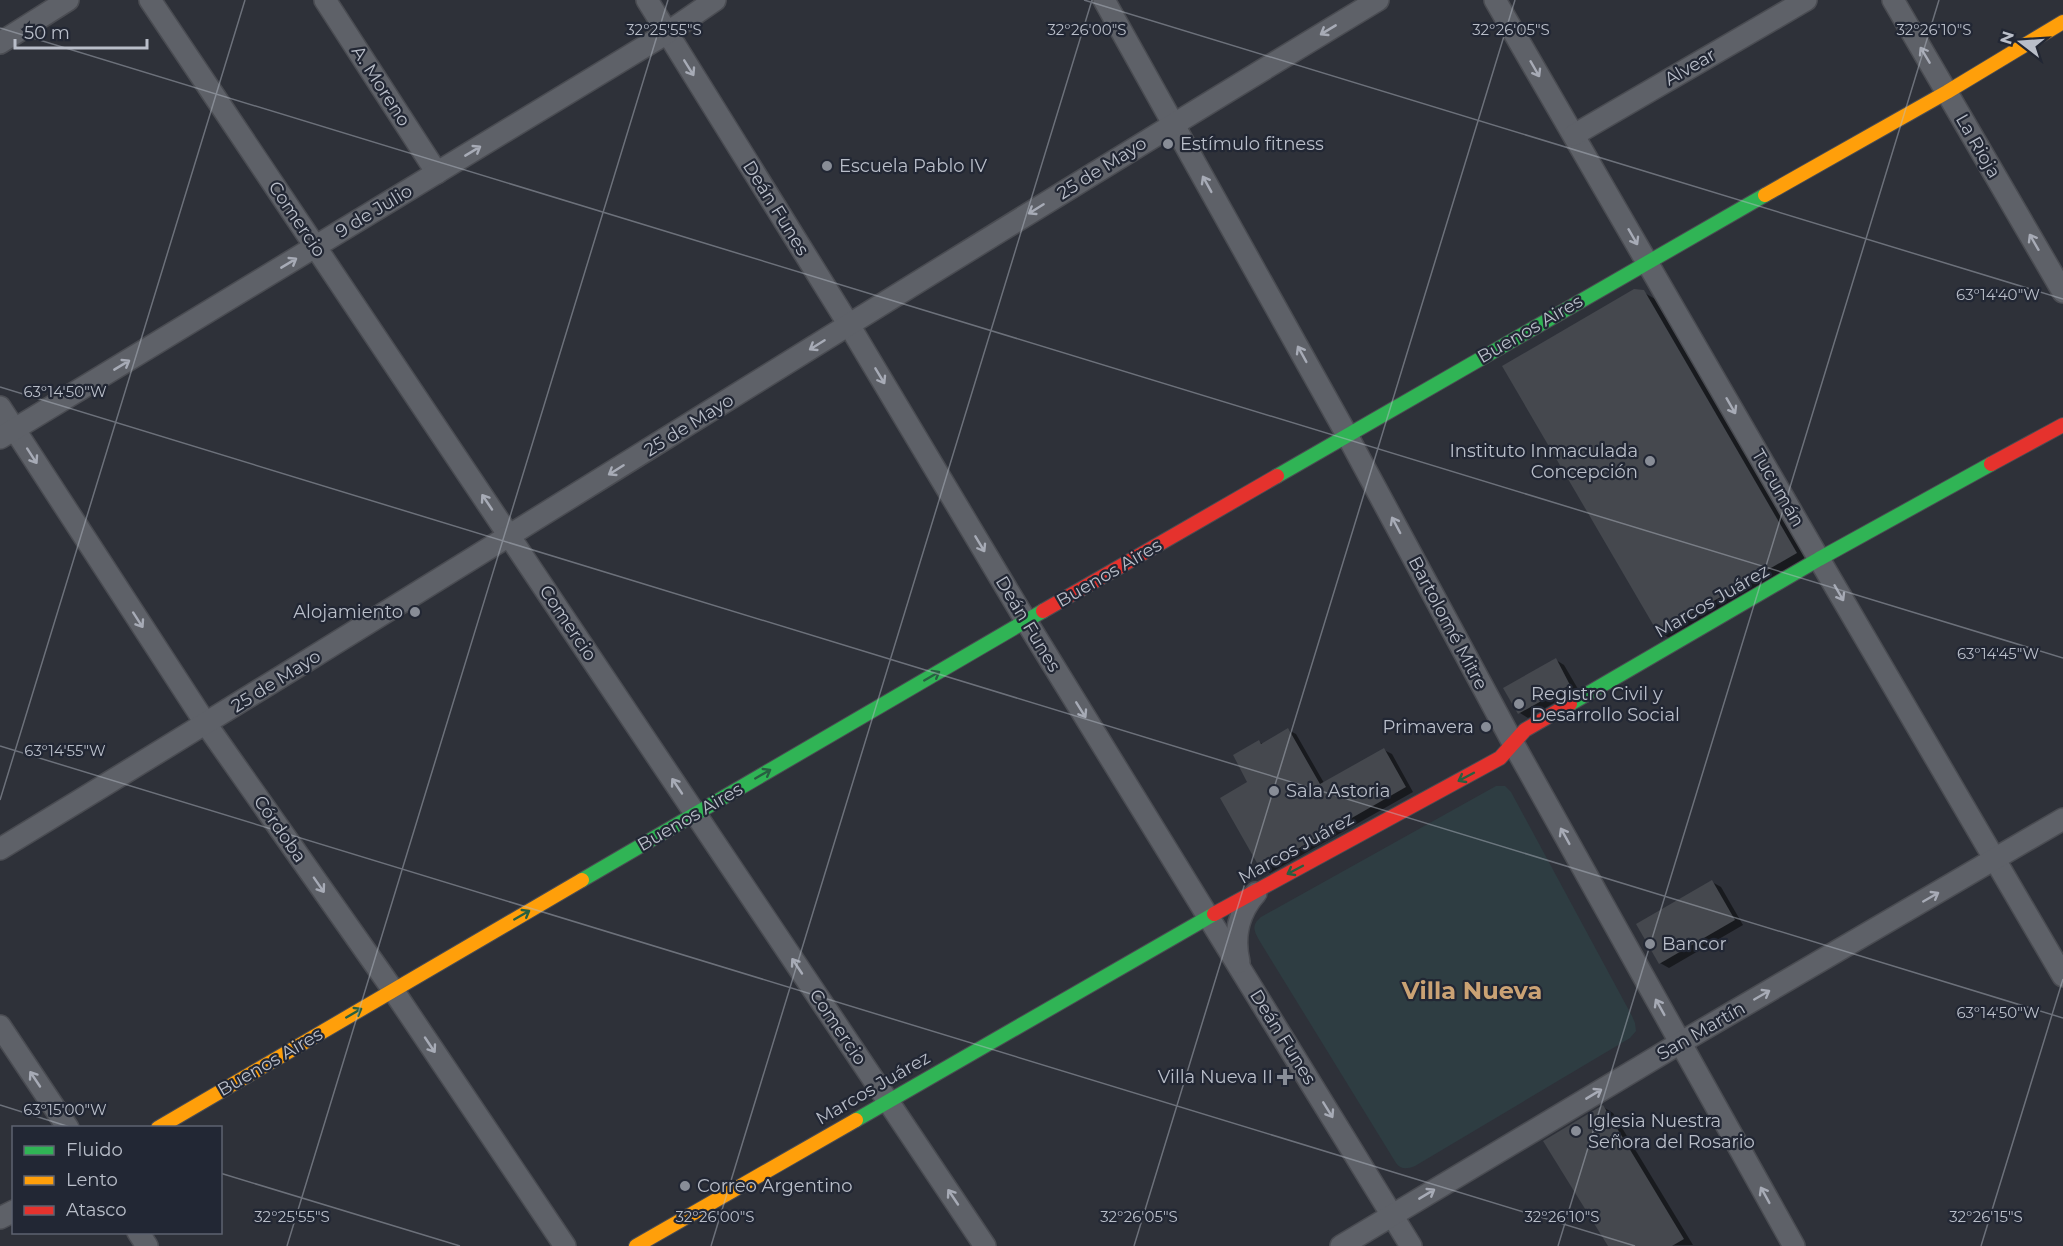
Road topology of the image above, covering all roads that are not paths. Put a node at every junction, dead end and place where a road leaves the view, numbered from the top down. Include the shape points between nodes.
1 (68, 0) edge
2 (150, 0) edge
3 (325, 0) edge
4 (647, 0) edge
5 (715, 0) edge
6 (1104, 0) edge
7 (1378, 0) edge
8 (1495, 0) edge
9 (1806, 0) edge
10 (1893, 0) edge
11 (2063, 22) edge
12 (667, 33) junction
13 (0, 43) edge
14 (1947, 92) junction
15 (1173, 124) junction
16 (1574, 135) junction
17 (437, 173) junction
18 (316, 247) junction
19 (1647, 262) junction
20 (2063, 292) edge
21 (849, 325) junction
22 (0, 407) edge
23 (2063, 424) edge
24 (7, 434) edge
25 (1347, 435) junction
26 (509, 536) junction
27 (1819, 559) junction
28 (1026, 621) junction
29 (206, 724) junction
30 (1513, 743) junction
31 (696, 814) junction
32 (2063, 819) edge
33 (0, 849) edge
34 (1995, 860) junction
35 (1260, 888) junction
36 (1209, 917) junction
37 (1240, 968) junction
38 (2063, 976) edge
39 (393, 990) junction
40 (0, 1026) edge
41 (1680, 1043) junction
42 (888, 1100) junction
43 (67, 1126) edge
44 (161, 1126) edge
45 (1393, 1215) junction
46 (565, 1246) edge
47 (636, 1246) edge
48 (985, 1246) edge
49 (1341, 1246) edge
50 (1412, 1246) edge
51 (1794, 1246) edge

1 - 13 street
2 - 18 street, Comercio
3 - 17 street, A. Moreno
4 - 12 street, Deán Funes
5 - 12 street, 9 de Julio
6 - 15 street, Bartolomé Mitre
7 -> 15 street, 25 de Mayo
8 -> 16 street, Tucumán
9 - 16 street, Alvear
14 -> 10 street, La Rioja
11 - 14 street, Buenos Aires
17 -> 12 street, 9 de Julio
12 -> 21 street, Deán Funes
14 - 19 street, Buenos Aires
20 -> 14 street, La Rioja
15 -> 21 street, 25 de Mayo
25 -> 15 street, Bartolomé Mitre
16 -> 19 street, Tucumán
17 - 18 street, 9 de Julio
24 -> 18 street, 9 de Julio
26 -> 18 street, Comercio
19 - 25 street, Buenos Aires
19 -> 27 street, Tucumán
21 -> 26 street, 25 de Mayo
21 -> 28 street, Deán Funes
22 - 24 street, Córdoba
23 - 27 street, Marcos Juárez
24 -> 29 street, Córdoba
25 - 28 street, Buenos Aires
30 -> 25 street, Bartolomé Mitre
26 - 29 street, 25 de Mayo
31 -> 26 street, Comercio
27 - 30 street, Marcos Juárez via 1525,730
27 -> 34 street, Tucumán
31 -> 28 street, Buenos Aires
28 -> 36 street, Deán Funes
29 - 33 street, 25 de Mayo
29 -> 39 street, Córdoba
30 -> 35 street, Marcos Juárez via 1500,758
41 -> 30 street, Bartolomé Mitre
39 -> 31 street, Buenos Aires
42 -> 31 street, Comercio
32 - 34 street, San Martín
34 - 38 street, Tucumán
41 -> 34 street, San Martín
35 - 36 street, Marcos Juárez
35 - 37 street via 1239,919 1236,942
36 - 37 street, Deán Funes
36 - 42 street, Marcos Juárez
37 -> 45 street, Deán Funes
44 -> 39 street, Buenos Aires
39 -> 46 street, Córdoba
43 -> 40 street
45 -> 41 street, San Martín
51 -> 41 street, Bartolomé Mitre
42 - 47 street, Marcos Juárez
48 -> 42 street, Comercio
45 - 49 street, San Martín
45 - 50 street, Deán Funes

